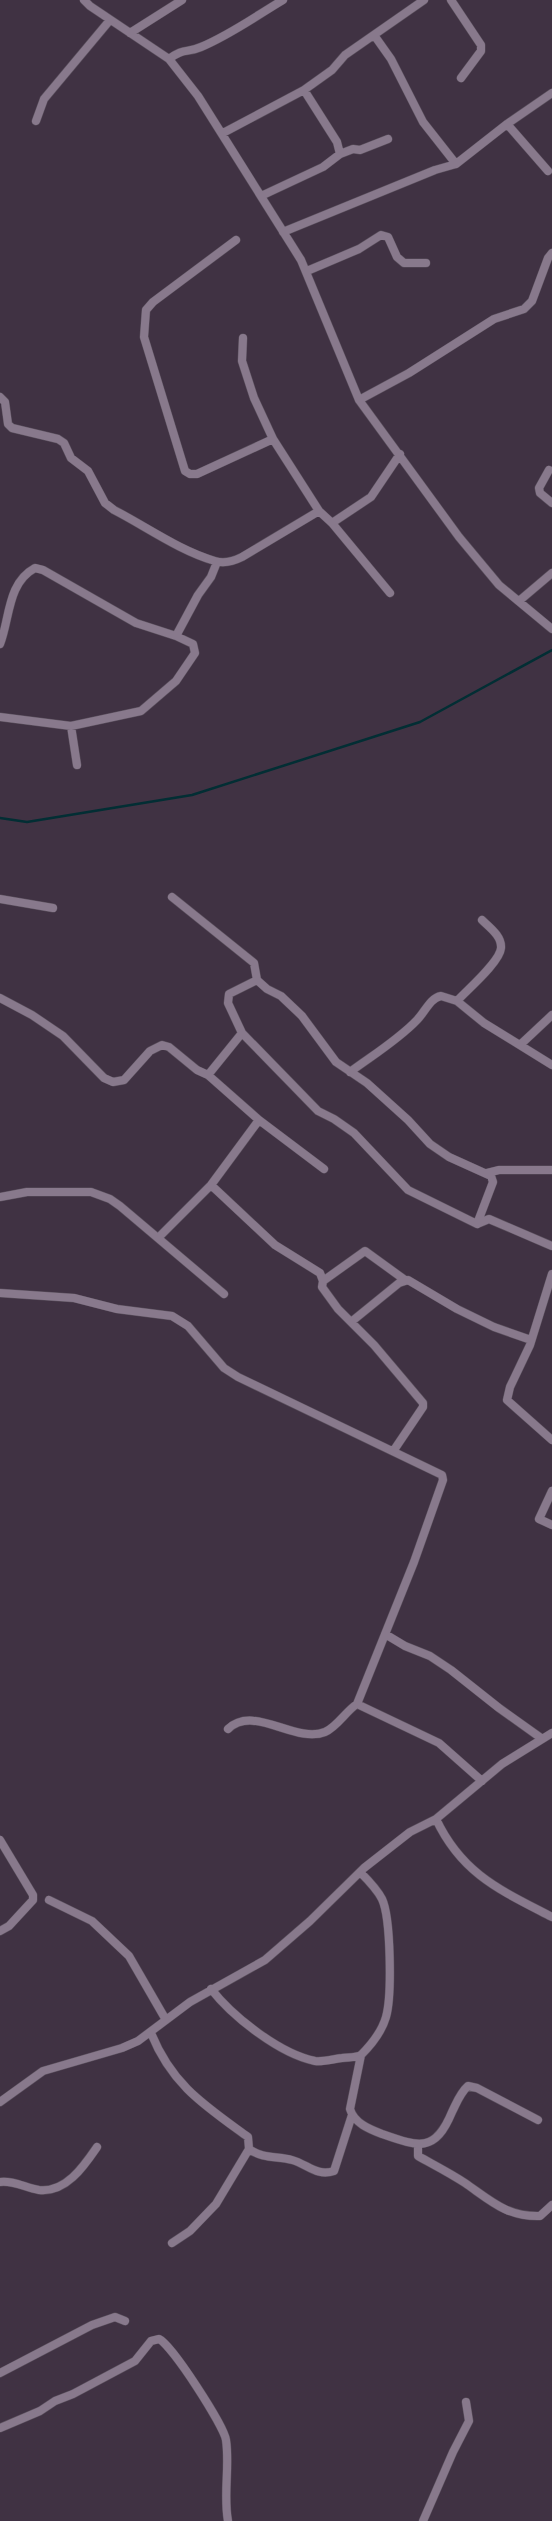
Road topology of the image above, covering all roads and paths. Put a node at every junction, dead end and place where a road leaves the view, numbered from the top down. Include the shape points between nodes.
1 (84, 0) edge
2 (182, 0) edge
3 (283, 0) edge
4 (424, 0) edge
5 (450, 0) edge
6 (269, 3) edge
7 (110, 20) junction
8 (130, 34) junction
9 (374, 35) junction
10 (169, 59) junction
11 (461, 78) dead end
12 (304, 90) junction
13 (552, 93) edge
14 (36, 121) dead end
15 (508, 124) junction
16 (223, 133) junction
17 (388, 139) dead end
18 (340, 154) junction
19 (456, 164) junction
20 (548, 171) dead end
21 (261, 196) junction
22 (283, 232) junction
23 (236, 240) dead end
24 (552, 253) edge
25 (426, 263) dead end
26 (307, 271) junction
27 (243, 338) dead end
28 (0, 397) edge
29 (359, 400) junction
30 (273, 439) junction
31 (400, 454) junction
32 (549, 470) dead end
33 (552, 502) edge
34 (318, 511) junction
35 (332, 523) junction
36 (217, 562) junction
37 (552, 573) edge
38 (390, 592) dead end
39 (519, 601) junction
40 (552, 629) edge
41 (176, 636) junction
42 (0, 644) edge
43 (0, 716) edge
44 (72, 726) junction
45 (77, 765) dead end
46 (172, 897) dead end
47 (0, 899) edge
48 (53, 908) dead end
49 (482, 920) dead end
50 (258, 980) junction
51 (0, 998) edge
52 (457, 1001) junction
53 (552, 1015) edge
54 (242, 1033) junction
55 (520, 1045) junction
56 (552, 1065) edge
57 (350, 1072) junction
58 (208, 1075) junction
59 (259, 1120) junction
60 (324, 1169) dead end
61 (552, 1170) edge
62 (488, 1173) junction
63 (211, 1185) junction
64 (0, 1197) edge
65 (477, 1224) junction
66 (159, 1237) junction
67 (552, 1246) edge
68 (552, 1274) edge
69 (323, 1280) junction
70 (404, 1280) junction
71 (0, 1292) edge
72 (224, 1294) dead end
73 (351, 1322) junction
74 (531, 1340) junction
75 (552, 1440) edge
76 (394, 1450) junction
77 (552, 1491) edge
78 (552, 1525) edge
79 (385, 1634) junction
80 (357, 1704) junction
81 (228, 1729) dead end
82 (552, 1733) edge
83 (541, 1738) junction
84 (482, 1782) junction
85 (436, 1819) junction
86 (0, 1840) edge
87 (360, 1872) junction
88 (48, 1900) dead end
89 (552, 1906) edge
90 (549, 1915) edge
91 (0, 1931) edge
92 (211, 1989) junction
93 (166, 2020) junction
94 (150, 2033) junction
95 (361, 2055) junction
96 (0, 2102) edge
97 (352, 2115) junction
98 (538, 2120) dead end
99 (418, 2145) junction
100 (97, 2147) dead end
101 (249, 2149) junction
102 (0, 2182) edge
103 (552, 2205) edge
104 (172, 2243) dead end
105 (124, 2321) dead end
106 (0, 2373) edge
107 (466, 2402) dead end
108 (0, 2428) edge
109 (228, 2521) edge
110 (423, 2521) edge

1 - 7 street
2 - 8 street
3 - 6 street
4 - 9 street
5 - 11 street via 481,51
6 - 10 street via 199,48 180,51
7 - 8 street
7 - 14 street via 44,99
8 - 10 street
9 - 12 street
9 - 19 street via 392,59 423,122
10 - 16 street
12 - 16 street
12 - 18 street via 337,142
13 - 15 street
15 - 19 street
15 - 20 street
16 - 21 street
17 - 18 street
18 - 21 street via 323,167
19 - 22 street
21 - 22 street
22 - 26 street
23 - 30 street via 153,302 146,310 144,338 185,471 198,474
24 - 29 street via 532,301 524,309 494,319 409,373
25 - 26 street via 404,263 388,237 380,235 359,249
26 - 29 street
27 - 30 street via 242,360
28 - 36 street via 5,402 8,424 12,428 64,443 72,458 88,471 105,502 114,510
29 - 31 street
30 - 34 street
31 - 35 street via 371,497
31 - 39 street via 459,537 500,585
32 - 33 street via 539,488 540,493
34 - 35 street
34 - 36 street via 242,557 232,562
35 - 38 street
36 - 41 street
37 - 39 street
39 - 40 street
41 - 42 street via 136,623 35,568 28,571 12,598
41 - 44 street via 193,644 195,652 176,681 150,706 125,715
43 - 44 street
44 - 45 street
46 - 50 street via 254,963
47 - 48 street
49 - 52 street via 498,936 501,947 497,959
50 - 54 street via 228,996
50 - 57 street via 302,1016 328,1055
51 - 58 street via 63,1036 92,1067 113,1082 124,1080 150,1051 162,1045
52 - 55 street via 484,1023
52 - 57 street via 436,997 410,1027
53 - 55 street
54 - 58 street
54 - 65 street via 318,1111 354,1133 400,1185
55 - 56 street
57 - 62 street via 373,1088 438,1150 461,1164
58 - 59 street
59 - 60 street
59 - 63 street
61 - 62 street
62 - 65 street via 493,1182
63 - 66 street
63 - 69 street via 274,1245 320,1273
64 - 66 street via 27,1192 100,1194
65 - 67 street via 489,1219
66 - 72 street
68 - 74 street
69 - 70 street via 366,1251
69 - 73 street via 322,1289
70 - 73 street
70 - 74 street via 494,1327
71 - 76 street via 74,1298 117,1309 172,1316 188,1326 230,1372
73 - 76 street via 424,1405
74 - 75 street via 507,1400
76 - 79 street via 440,1473 443,1480
77 - 78 street via 539,1519
79 - 80 street
79 - 83 street via 452,1670
80 - 81 street via 326,1732 307,1733 264,1723 240,1722
80 - 84 street via 439,1743
82 - 83 street
83 - 84 street
84 - 85 street
85 - 87 street via 410,1832
85 - 90 street via 447,1841 465,1863 509,1896
86 - 91 street via 33,1895 33,1900 9,1926
87 - 92 street via 265,1960
87 - 95 street via 376,1890 385,1907 389,1959 386,2018 373,2042
88 - 93 street via 92,1921 129,1956
89 - 90 street
92 - 93 street
92 - 95 street via 247,2025 307,2058 323,2061
93 - 94 street
94 - 96 street via 122,2048 43,2071
94 - 101 street via 172,2073 214,2113 248,2137
95 - 97 street via 350,2109
97 - 99 street via 358,2122 380,2133
97 - 101 street via 334,2171 326,2174 294,2160 272,2159
98 - 99 street via 468,2086 461,2092 446,2127 437,2139
99 - 103 street via 418,2156 505,2210 523,2217 540,2216
100 - 102 street via 76,2177 57,2186 40,2190
101 - 104 street via 216,2204 190,2231
105 - 106 street via 115,2317 92,2325
107 - 110 street via 469,2421
108 - 109 street via 40,2411 135,2361 151,2341 159,2338 180,2360 225,2435

